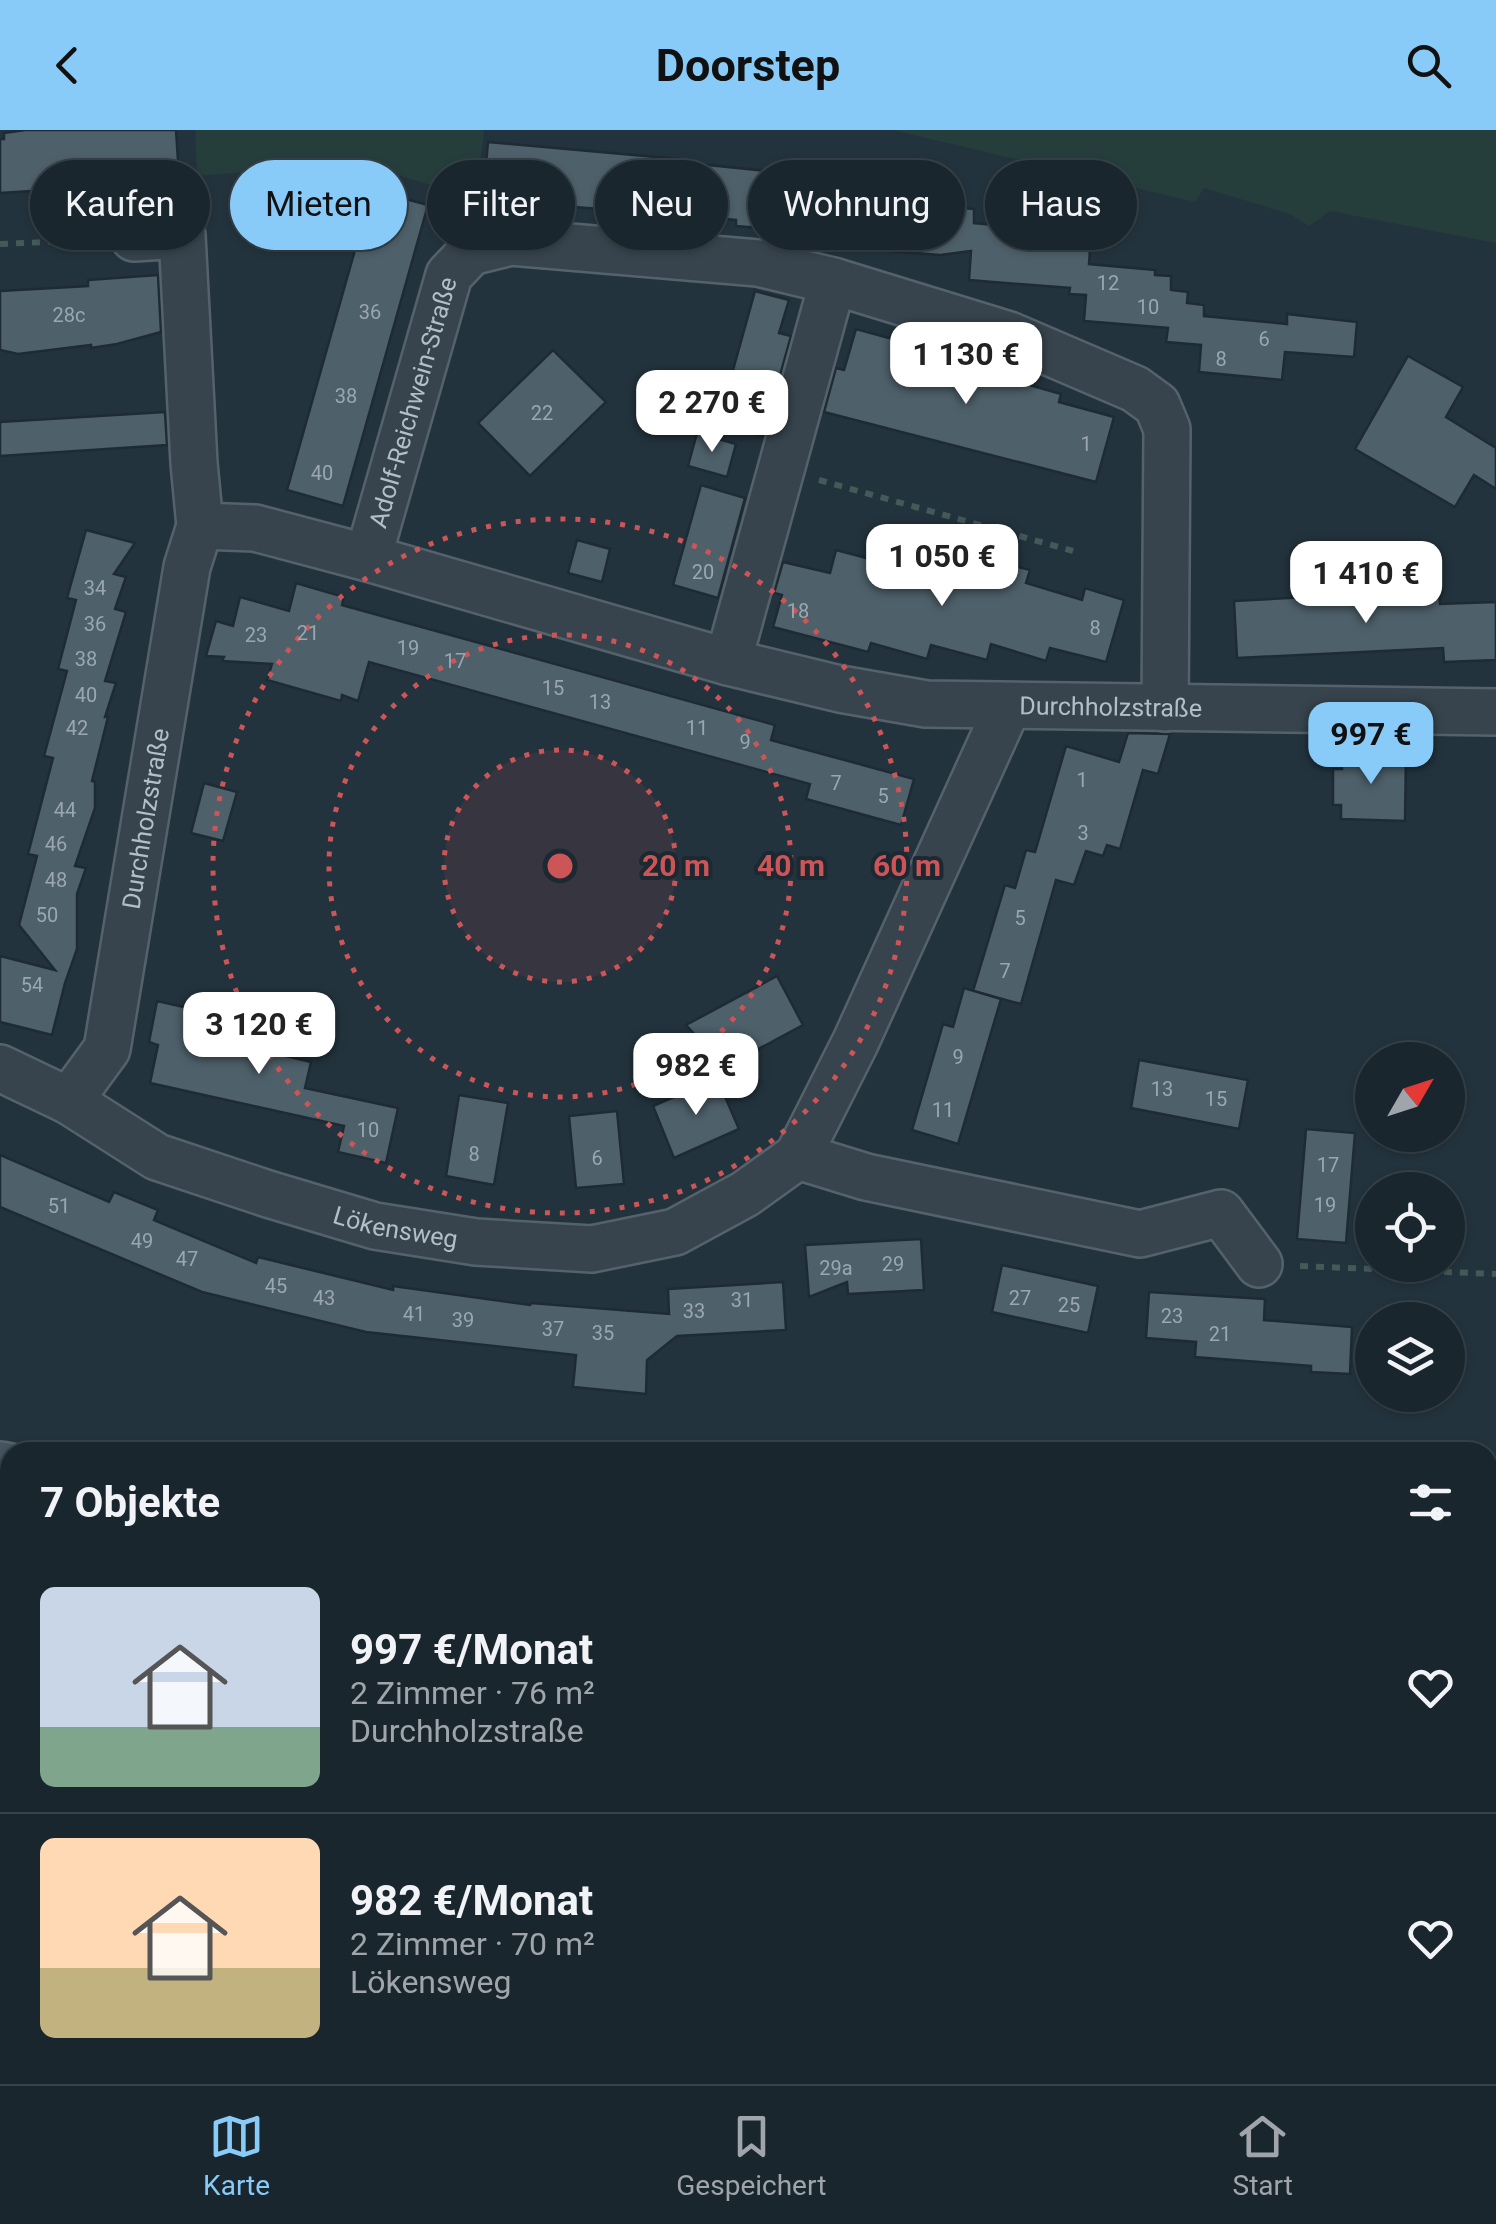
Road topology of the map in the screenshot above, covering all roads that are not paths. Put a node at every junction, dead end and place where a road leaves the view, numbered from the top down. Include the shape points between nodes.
1 (183, 250) edge
2 (833, 282) junction
3 (200, 526) junction
4 (368, 558) junction
5 (728, 662) junction
6 (1008, 706) junction
7 (1166, 708) junction
8 (1496, 712) edge
9 (0, 1068) edge
10 (69, 1101) junction
11 (798, 1156) junction
12 (1258, 1264) road end

1 - 3 street, Durchholzstraße
2 - 4 street, Adolf-Reichwein-Straße via 758,263 511,242 472,252 450,275
2 - 5 street
2 - 7 street, Adolf-Reichwein-Straße via 1009,335 1135,389 1157,405 1167,429
3 - 4 street, Durchholzstraße via 255,528
3 - 10 street, Durchholzstraße via 187,567 106,1049
4 - 5 street, Durchholzstraße
5 - 6 street, Durchholzstraße via 926,704
6 - 7 street, Durchholzstraße
6 - 11 street, Lökensweg
7 - 8 street, Durchholzstraße
9 - 10 street, Lökensweg
10 - 11 street, Lökensweg via 157,1157 375,1226 476,1242 592,1248 675,1232
11 - 12 street via 866,1177 1140,1234 1221,1214

